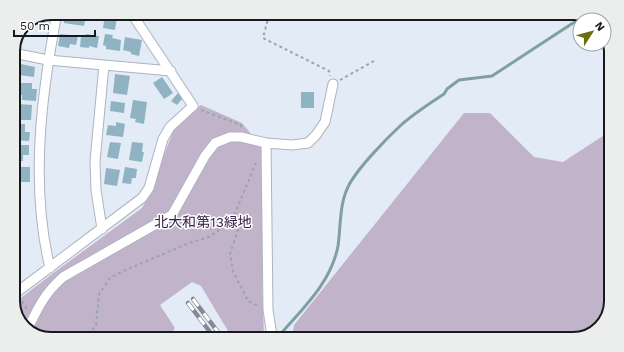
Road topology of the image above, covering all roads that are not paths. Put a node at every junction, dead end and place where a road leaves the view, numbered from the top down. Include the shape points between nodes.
1 (55, 20) edge
2 (136, 20) edge
3 (20, 54) edge
4 (48, 60) junction
5 (104, 65) junction
6 (171, 71) junction
7 (334, 84) road end
8 (266, 143) junction
9 (102, 229) junction
10 (50, 268) junction
11 (20, 290) edge
12 (30, 324) edge
13 (271, 332) edge

1 - 4 street
2 - 6 street
3 - 4 street
4 - 5 street
4 - 10 street via 39,184
5 - 6 street
5 - 9 street via 95,161
6 - 9 street via 193,106 170,127 161,144 149,188 142,198
7 - 8 street via 324,122 316,136 308,143
8 - 12 street via 230,137 215,144 205,156 172,215 63,277 50,289
8 - 13 street via 268,310
9 - 10 street
10 - 11 street

